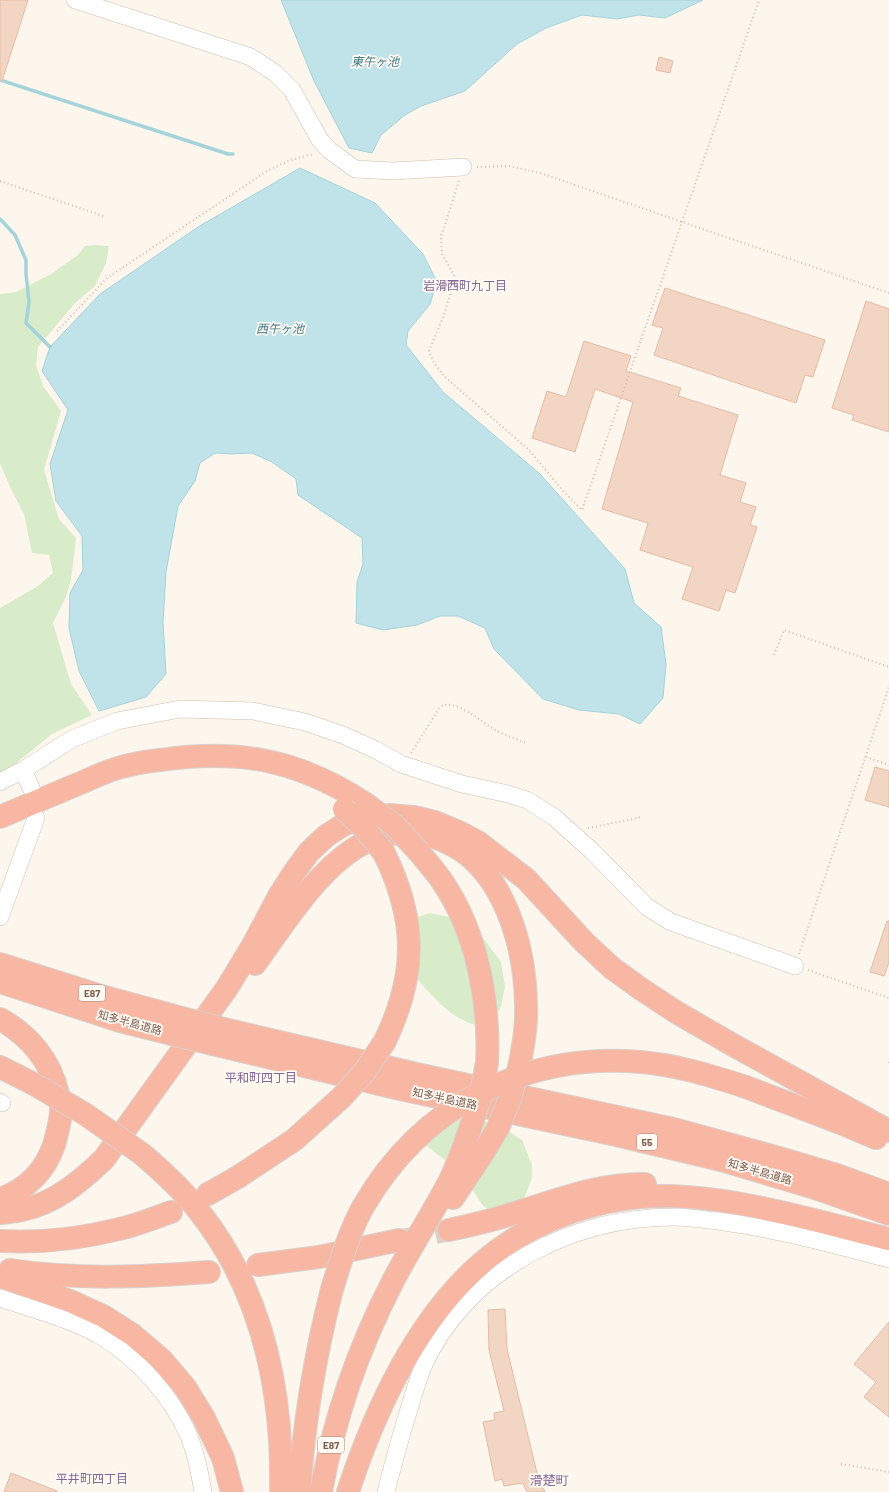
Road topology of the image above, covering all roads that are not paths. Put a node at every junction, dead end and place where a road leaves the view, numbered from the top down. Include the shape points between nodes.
1 (75, 0) edge
2 (463, 167) road end
3 (187, 756) junction
4 (23, 770) junction
5 (0, 782) edge
6 (31, 788) dead end
7 (0, 817) edge
8 (36, 818) dead end
9 (0, 917) edge
10 (0, 964) edge
11 (795, 966) road end
12 (0, 982) edge
13 (0, 1019) edge
14 (180, 1036) junction
15 (0, 1067) edge
16 (402, 1080) junction
17 (889, 1130) edge
18 (889, 1144) edge
19 (208, 1194) dead end
20 (889, 1194) edge
21 (0, 1199) edge
22 (171, 1212) dead end
23 (0, 1213) edge
24 (889, 1214) edge
25 (790, 1215) junction
26 (448, 1230) tunnel mouth
27 (889, 1239) edge
28 (399, 1240) tunnel mouth
29 (0, 1241) edge
30 (889, 1259) edge
31 (258, 1265) dead end
32 (0, 1269) edge
33 (208, 1272) dead end
34 (0, 1276) edge
35 (0, 1298) edge
36 (344, 1400) junction
37 (203, 1492) edge
38 (232, 1492) edge
39 (281, 1492) edge
40 (299, 1492) edge
41 (321, 1492) edge
42 (348, 1492) edge
43 (386, 1492) edge

1 - 2 street via 251,57 275,73 292,90 320,140 355,169 393,171
3 - 7 highway via 115,769
3 - 19 highway, bridge via 264,771 292,780 316,790 344,809 365,829 392,868 403,900 409,950 401,1002 385,1041 365,1071 342,1097 294,1140
3 - 36 highway, bridge via 224,755 282,764 307,772 366,804 394,825 442,882 457,908 477,960 487,1018 488,1043 480,1097 463,1150 377,1314
4 - 5 street
4 - 6 street
4 - 11 street via 72,739 117,721 180,709 253,711 305,722 343,735 404,766 527,800 554,817 647,907 670,922
8 - 9 street
10 - 14 highway, 知多半島道路 / E87 via 98,995
12 - 14 highway, 知多半島道路 / E87 via 120,1021
13 - 21 highway via 37,1048 48,1064 61,1107 59,1128 50,1155 40,1172 12,1195
14 - 16 highway, 知多半島道路 / E87, bridge via 219,1037
14 - 17 highway via 227,988 295,871 309,852 326,836 343,825 365,817 414,817 459,832 500,858 526,879 584,942 612,968 641,989 733,1045
14 - 23 highway via 104,1159 83,1179 44,1203
14 - 36 highway, bridge via 191,1049 328,870 367,842 394,833 410,832 437,838 462,850 476,862 505,905 520,950 527,1006 519,1068 509,1101 498,1128 413,1264
15 - 39 highway, bridge via 85,1114 142,1154 198,1210 231,1260 254,1310 267,1352 274,1384 282,1466
16 - 20 highway, 知多半島道路 / 55 via 681,1131 837,1175
16 - 24 highway, 知多半島道路 / 55 via 721,1160 815,1188
18 - 40 highway, bridge via 746,1087 686,1069 642,1062 594,1061 553,1066 498,1083 473,1096 432,1124 402,1151 362,1208 353,1227 332,1289 314,1367 306,1413
22 - 29 highway via 120,1229 66,1239
25 - 26 highway via 684,1187 640,1184 581,1192
25 - 27 highway
25 - 42 highway via 706,1199 643,1197 570,1212 509,1243 462,1282 425,1330 392,1384
28 - 31 highway via 319,1257
30 - 43 street via 764,1229 677,1217 647,1218 597,1226 548,1245 501,1271 483,1286 467,1300 438,1340 425,1362 416,1386
32 - 33 highway via 96,1278
34 - 38 highway via 70,1301 103,1316 133,1335 161,1359 185,1387 204,1418 223,1458
35 - 37 street via 99,1335 124,1352 152,1380 175,1409 189,1436 198,1462
36 - 41 highway, E87

